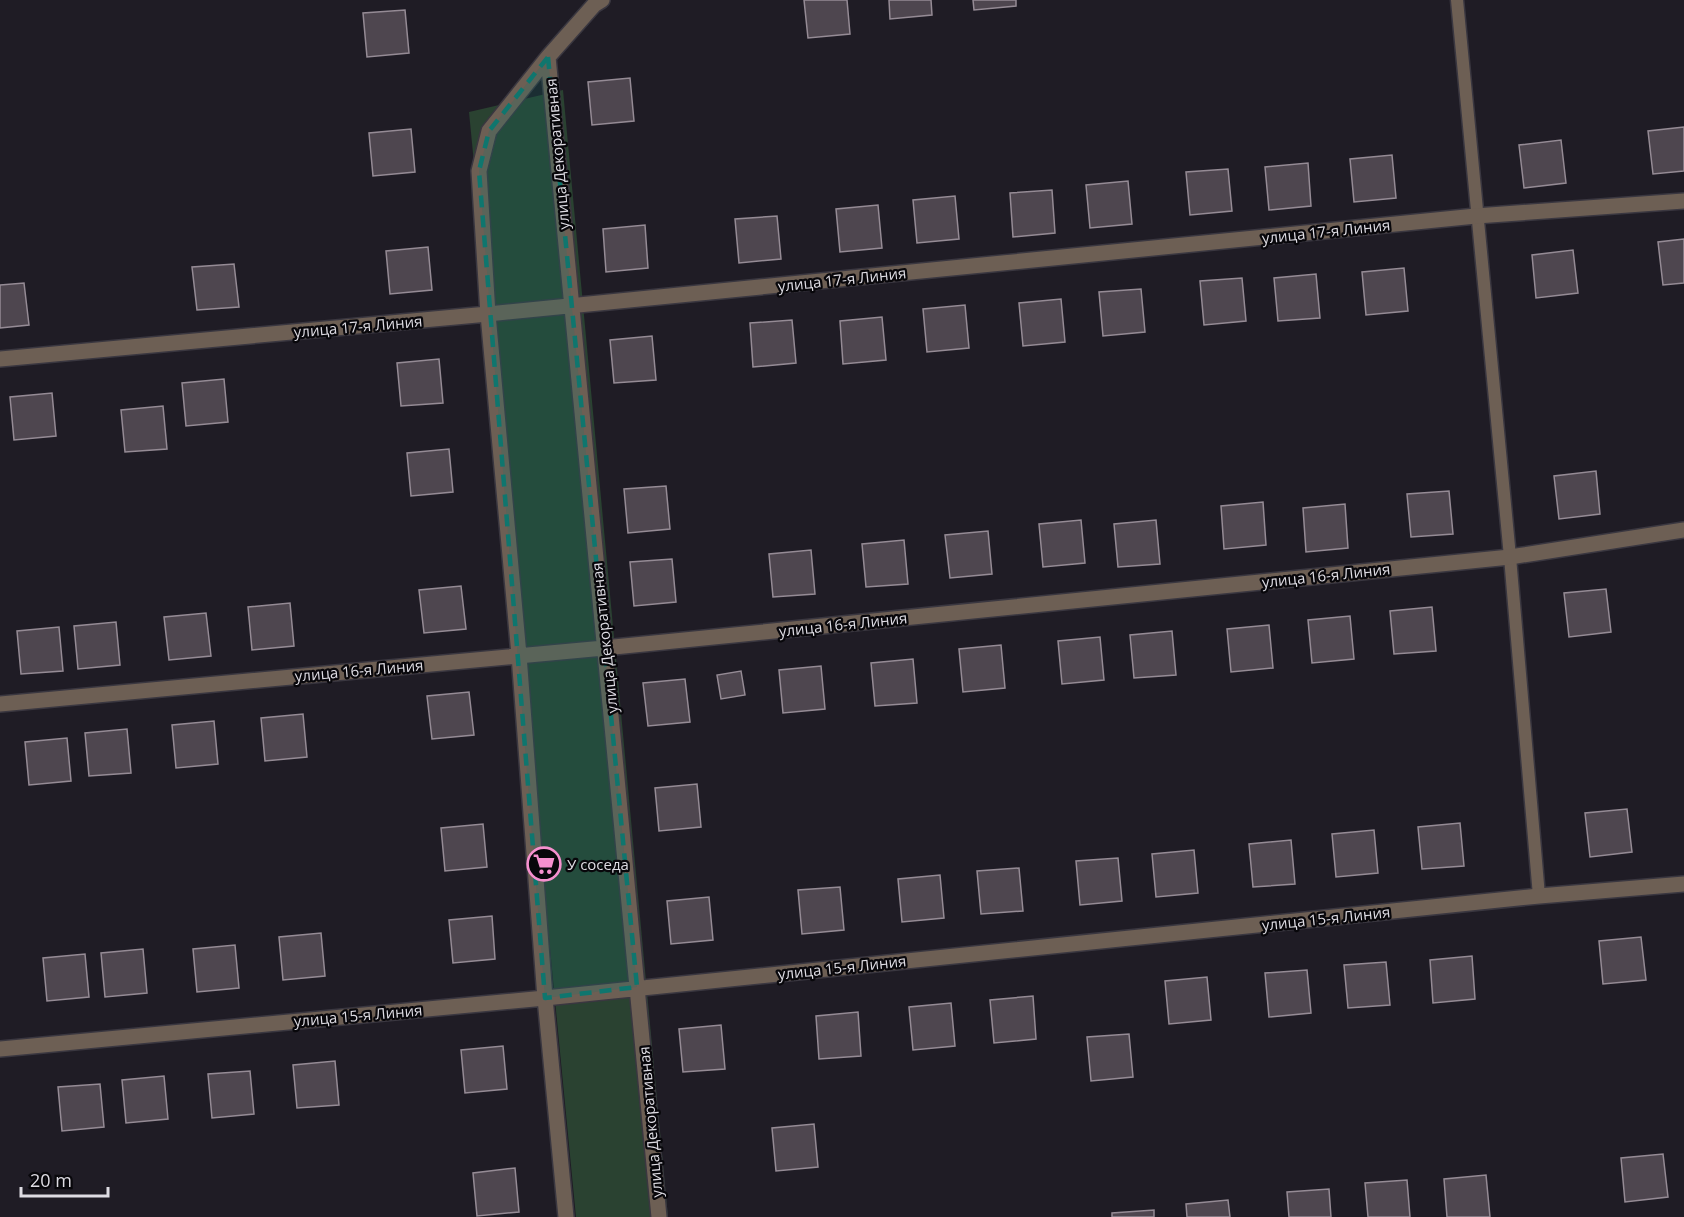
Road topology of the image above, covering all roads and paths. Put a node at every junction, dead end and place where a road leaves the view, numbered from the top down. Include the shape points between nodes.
1 (602, 0) edge
2 (1457, 0) edge
3 (548, 57) junction
4 (1684, 201) edge
5 (1476, 216) junction
6 (572, 305) junction
7 (488, 314) junction
8 (0, 359) edge
9 (1684, 530) edge
10 (1510, 557) junction
11 (604, 648) junction
12 (519, 655) junction
13 (0, 704) edge
14 (1684, 884) edge
15 (1539, 896) junction
16 (637, 987) junction
17 (545, 998) junction
18 (0, 1049) edge
19 (566, 1217) edge
20 (659, 1217) edge

1 - 3 street
2 - 5 lane
3 - 6 street, улица Декоративная
3 - 7 street, улица Декоративная via 489,131 479,171
4 - 5 street, улица 17-я Линия
5 - 6 street, улица 17-я Линия
5 - 10 lane
6 - 7 street, улица 17-я Линия
6 - 11 street, улица Декоративная
7 - 8 street, улица 17-я Линия
7 - 12 street, улица Декоративная
9 - 10 street, улица 16-я Линия
10 - 11 street, улица 16-я Линия
10 - 15 lane
11 - 12 street, улица 16-я Линия
11 - 16 street, улица Декоративная
12 - 13 street, улица 16-я Линия
12 - 17 street, улица Декоративная
14 - 15 street, улица 15-я Линия
15 - 16 street, улица 15-я Линия
16 - 17 street, улица 15-я Линия
16 - 20 street, улица Декоративная
17 - 18 street, улица 15-я Линия
17 - 19 street, улица Декоративная

